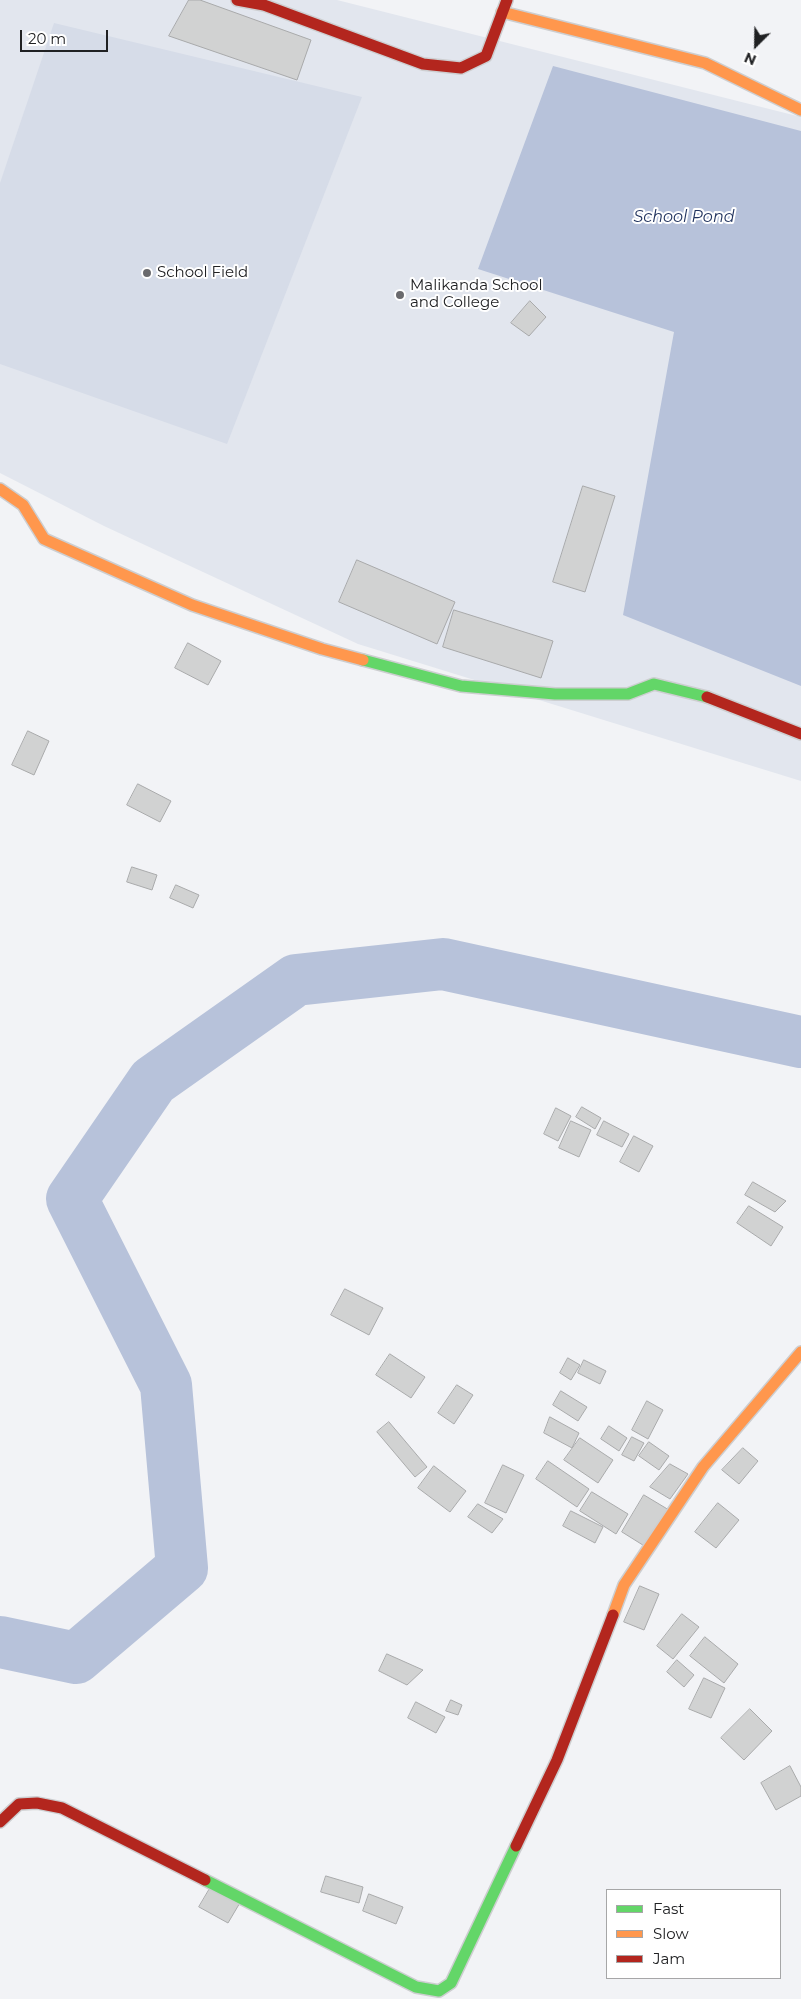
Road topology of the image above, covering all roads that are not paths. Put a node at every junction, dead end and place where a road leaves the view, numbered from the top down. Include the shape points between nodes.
1 (237, 0) edge
2 (507, 0) edge
3 (502, 12) junction
4 (801, 110) edge
5 (0, 489) edge
6 (801, 734) edge
7 (801, 1352) edge
8 (0, 1822) edge

1 - 3 street via 264,5 423,64 461,68 486,56
2 - 3 street
3 - 4 street via 705,63
5 - 6 street via 23,505 44,539 192,605 322,649 461,686 555,694 628,694 654,684 729,704
7 - 8 street via 703,1467 624,1585 557,1760 451,1983 439,1991 416,1987 62,1808 37,1803 19,1804

